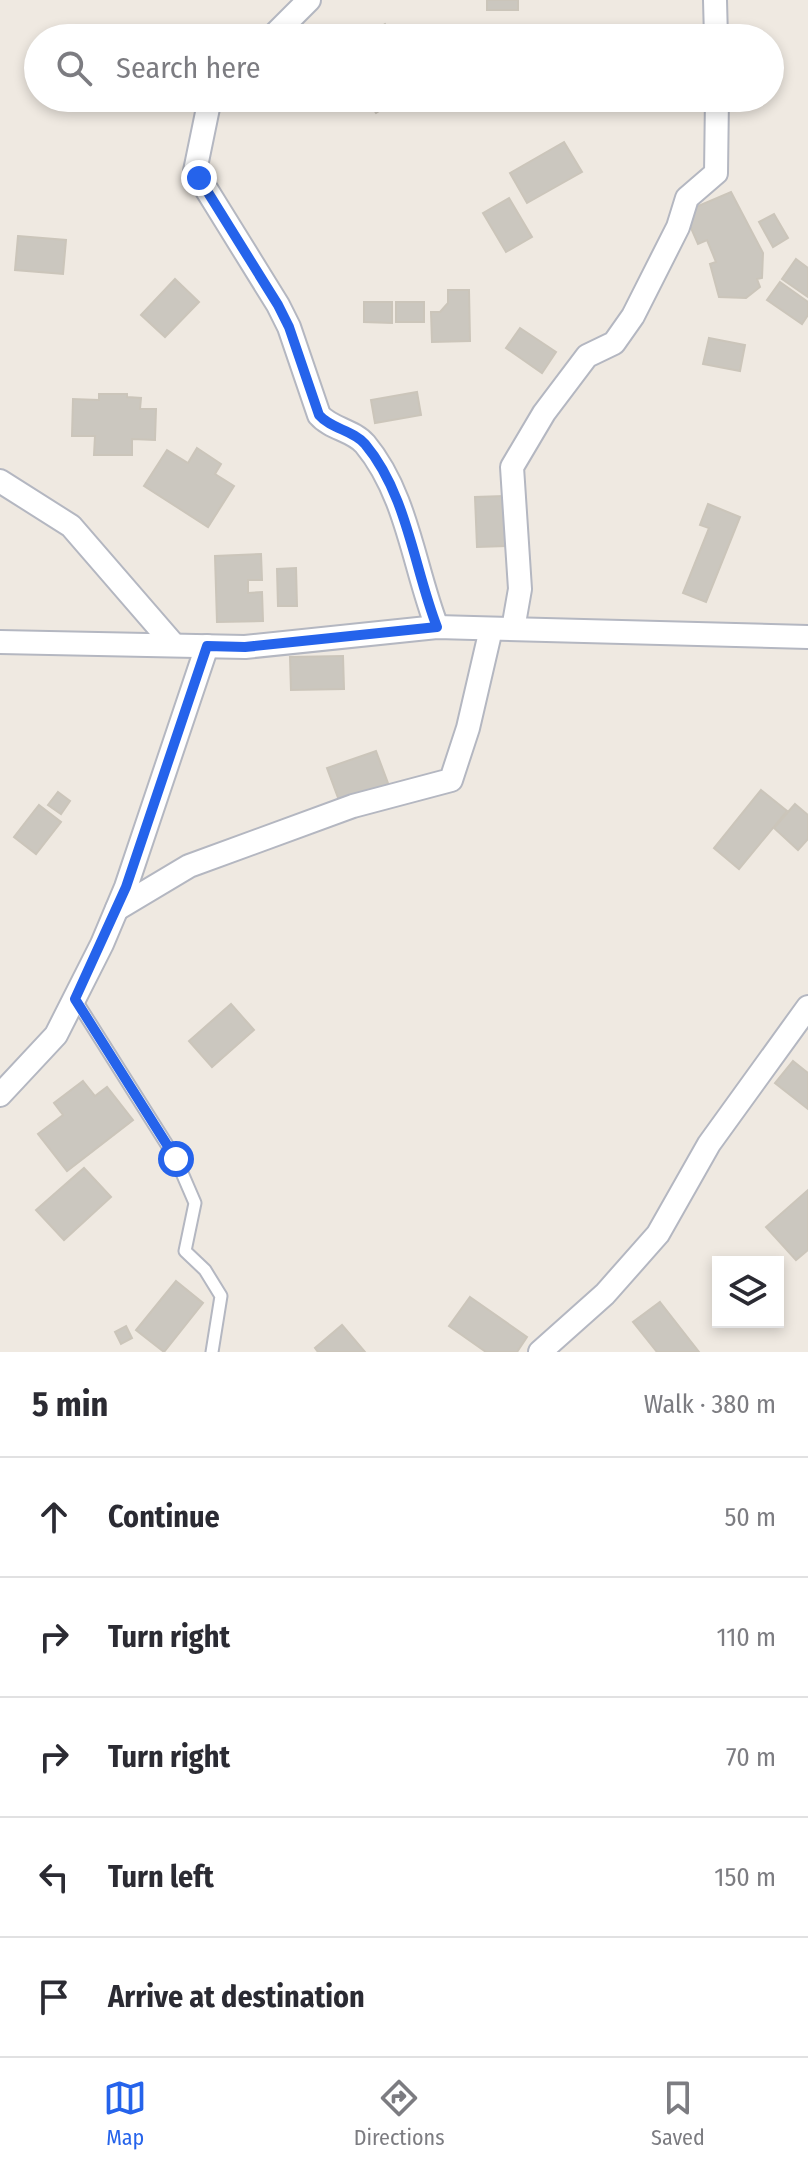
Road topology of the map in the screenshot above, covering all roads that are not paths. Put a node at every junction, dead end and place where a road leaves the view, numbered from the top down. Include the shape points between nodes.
1 (309, 0) edge
2 (715, 0) edge
3 (285, 24) edge
4 (716, 24) edge
5 (207, 112) edge
6 (717, 112) edge
7 (0, 481) edge
8 (437, 627) junction
9 (502, 629) junction
10 (808, 637) edge
11 (0, 642) edge
12 (174, 645) junction
13 (207, 646) junction
14 (117, 909) junction
15 (75, 999) junction
16 (808, 1007) edge
17 (0, 1095) edge
18 (212, 1352) edge
19 (540, 1352) edge

1 - 3 street
2 - 4 street
5 - 8 street via 195,171 284,316 319,415 362,440 380,466 408,532
6 - 9 street via 716,173 687,198 633,316 614,343 587,356 512,467 520,589
7 - 12 street via 71,526
8 - 9 street
8 - 13 street via 245,647
9 - 10 street
9 - 14 street via 451,780 353,806 189,866
11 - 12 street
12 - 13 street
13 - 14 street
14 - 15 street
15 - 17 street via 56,1035
15 - 18 lane via 176,1159 195,1203 185,1251 221,1296
16 - 19 street via 709,1144 658,1234 605,1294

